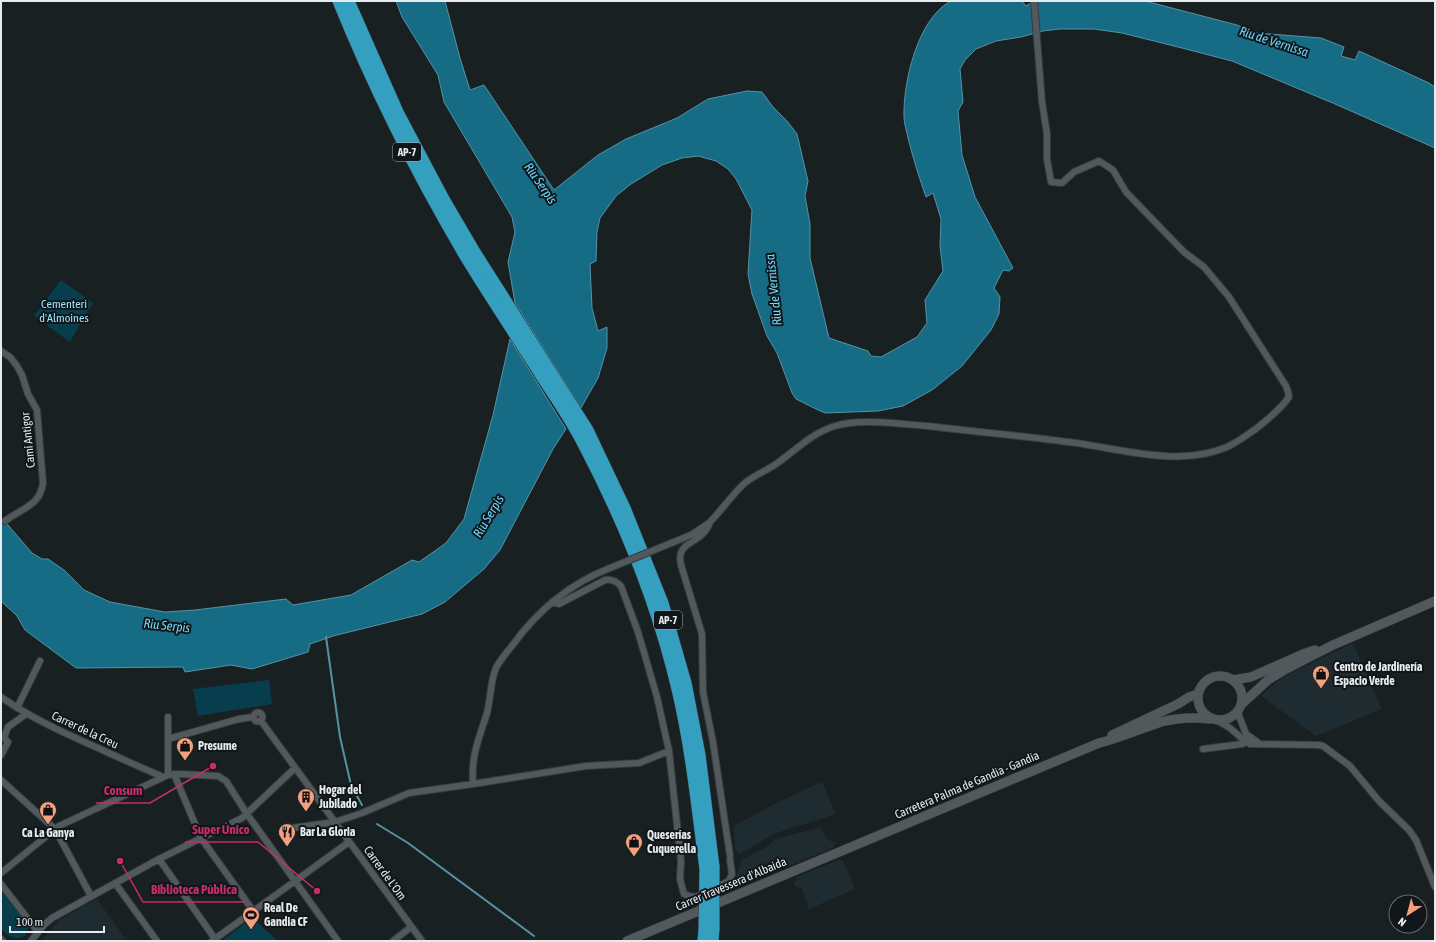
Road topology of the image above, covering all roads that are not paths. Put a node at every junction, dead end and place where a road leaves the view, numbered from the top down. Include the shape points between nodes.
1 (338, 1) edge
2 (349, 1) edge
3 (1034, 1) edge
4 (494, 292) junction
5 (1, 351) edge
6 (5, 521) dead end
7 (710, 522) junction
8 (1435, 601) edge
9 (552, 602) junction
10 (1333, 645) junction
11 (40, 661) dead end
12 (1233, 680) junction
13 (1198, 694) junction
14 (1, 697) edge
15 (1243, 703) junction
16 (16, 708) junction
17 (1238, 713) junction
18 (26, 714) junction
19 (168, 717) dead end
20 (1214, 720) junction
21 (1236, 734) junction
22 (1246, 734) junction
23 (168, 738) junction
24 (1245, 741) junction
25 (1099, 743) junction
26 (1233, 744) junction
27 (1260, 744) junction
28 (1203, 749) dead end
29 (669, 751) junction
30 (1, 754) edge
31 (295, 768) junction
32 (168, 776) junction
33 (1, 780) edge
34 (473, 784) junction
35 (247, 814) junction
36 (335, 822) junction
37 (55, 829) junction
38 (285, 829) dead end
39 (201, 838) junction
40 (349, 842) junction
41 (845, 850) joint
42 (159, 859) junction
43 (1, 873) edge
44 (295, 882) junction
45 (115, 883) junction
46 (1, 884) edge
47 (1435, 887) edge
48 (91, 896) junction
49 (254, 912) junction
50 (412, 927) junction
51 (38, 932) junction
52 (707, 933) edge
53 (213, 940) edge
54 (31, 941) edge
55 (157, 941) edge
56 (338, 941) edge
57 (393, 941) edge
58 (422, 941) edge
59 (627, 941) edge
60 (713, 941) edge

1 - 4 highway, AP-7 via 388,116 435,205
2 - 4 highway, AP-7 via 398,112
3 - 7 street via 1051,182 1062,183 1074,172 1099,161 1114,170 1126,192 1184,252 1204,267 1229,296 1286,386 1289,397 1265,421 1238,442 1215,451 1183,456 902,424 856,423 835,426 815,435 781,461 748,481
4 - 52 highway, AP-7, bridge via 560,395 588,430 625,508 657,586 686,683 700,755 710,868
5 - 6 street, Camí Antigor via 17,366 28,394 38,410 43,483 37,499
7 - 9 street, bridge via 691,535 585,578
7 - 29 street via 701,537 682,549 680,559 702,634 703,692 713,742 732,874 729,881 696,897 684,894 680,879 681,861
8 - 10 main road
9 - 29 street via 559,604 605,580 616,581 621,586 655,689
9 - 34 street via 523,630 496,669 474,755
10 - 12 main road via 1303,654 1251,677
10 - 15 main road via 1268,680
11 - 16 street
12 - 13 main road via 1226,676 1212,677 1201,687
12 - 15 main road via 1241,690
13 - 20 main road via 1200,708
13 - 25 main road, Carretera Palma de Gandia - Gandia
14 - 16 street, Carrer de la Creu
15 - 17 main road
16 - 18 street, Carrer de la Creu
17 - 20 main road via 1232,718
17 - 22 street
18 - 30 street via 8,727 4,738 8,742
18 - 32 street, Carrer de la Creu via 159,775
19 - 23 street
20 - 21 street
20 - 25 main road, Carretera Palma de Gandia - Gandia via 1184,718 1162,722 1121,738
21 - 24 street
21 - 26 street
22 - 24 street
22 - 27 street
23 - 31 street, Carrer de L'Om via 253,717 254,720 261,721
23 - 32 street
24 - 26 street via 1242,744
24 - 27 street
25 - 41 main road, Carretera Palma de Gandia - Gandia
26 - 28 street
27 - 47 street via 1319,745 1342,759 1409,830 1416,840
29 - 34 street via 639,763 586,766
31 - 35 street
31 - 36 street, Carrer de L'Om
32 - 35 street via 218,776 226,781
32 - 37 street
32 - 39 street
33 - 37 street
34 - 36 street via 409,793
35 - 39 street
35 - 44 street
36 - 38 street
36 - 40 street, Carrer de L'Om
37 - 43 street
37 - 48 street
39 - 42 street
39 - 49 street
40 - 44 street
40 - 50 street, Carrer de L'Om
41 - 59 main road, Carrer Travessera d'Albaida
42 - 45 street
42 - 53 street
44 - 49 street
44 - 56 street
45 - 48 street
45 - 55 street
46 - 51 street
48 - 51 street via 52,918
49 - 53 street
50 - 57 street
50 - 58 street, Carrer de L'Om
51 - 54 street
52 - 60 highway, AP-7

